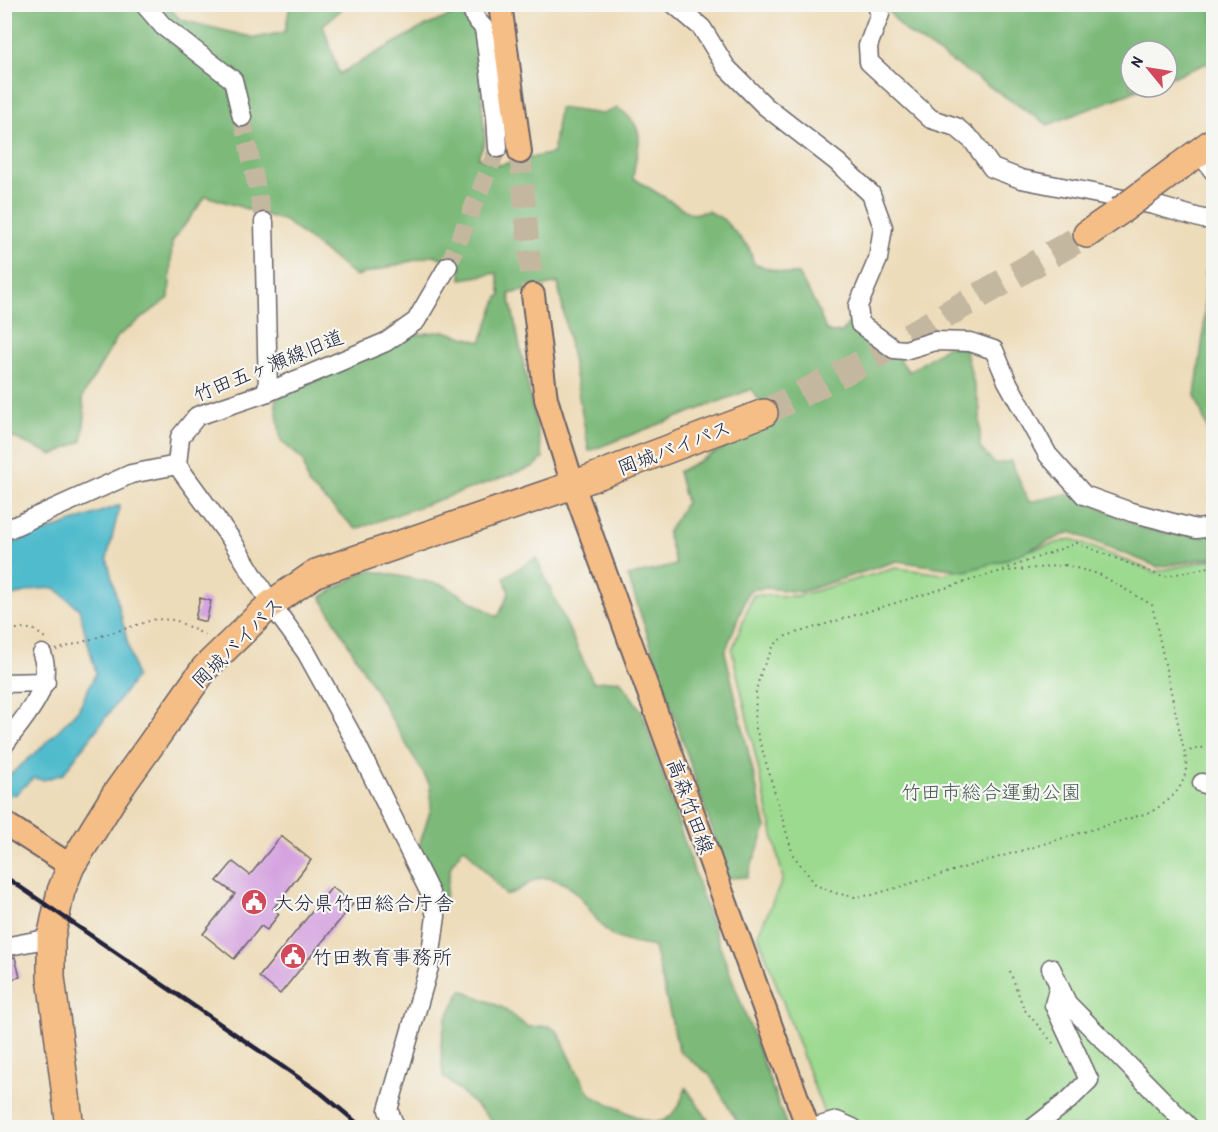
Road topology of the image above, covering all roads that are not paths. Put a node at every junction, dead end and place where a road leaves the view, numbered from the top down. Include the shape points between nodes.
1 (144, 4) edge
2 (471, 4) edge
3 (500, 4) edge
4 (674, 4) edge
5 (876, 4) edge
6 (242, 117) tunnel mouth
7 (509, 150) joint
8 (1202, 158) edge
9 (1214, 219) edge
10 (264, 222) tunnel mouth
11 (1087, 234) tunnel mouth
12 (448, 266) tunnel mouth
13 (533, 295) tunnel mouth
14 (268, 392) junction
15 (764, 413) tunnel mouth
16 (177, 465) junction
17 (573, 485) junction
18 (1214, 527) edge
19 (4, 531) edge
20 (271, 604) junction
21 (48, 652) road end
22 (46, 682) junction
23 (4, 683) edge
24 (4, 745) edge
25 (6, 824) edge
26 (71, 866) junction
27 (51, 938) junction
28 (4, 947) edge
29 (1051, 968) dead end
30 (1059, 985) junction
31 (70, 1128) edge
32 (396, 1128) edge
33 (808, 1128) edge
34 (813, 1128) edge
35 (853, 1128) edge
36 (1033, 1128) edge
37 (1190, 1128) edge

1 - 6 street via 164,26 233,80
2 - 7 street via 475,18 484,28 496,117
3 - 7 main road
4 - 18 street via 702,28 726,67 765,106 871,194 883,227 878,259 858,306 860,324 894,349 905,350 935,341 970,342 994,350 1048,455 1084,495 1196,529
5 - 9 street via 880,15 868,46 869,62 931,119 956,127 973,141 992,168 1021,179
8 - 11 highway, bridge
10 - 14 street
12 - 14 street, 竹田五ヶ瀬線旧道 via 416,321 387,342
13 - 17 main road, 高森竹田線 via 546,399
14 - 16 street, 竹田五ヶ瀬線旧道 via 197,416 180,437
15 - 17 highway, 岡城バイパス
16 - 19 street via 131,474
16 - 20 street via 231,539
17 - 20 highway, 岡城バイパス via 344,561 316,573
17 - 33 main road, 高森竹田線
20 - 26 highway, 岡城バイパス via 205,668 121,786
20 - 32 street via 306,652 354,739 430,894 436,916 429,967 388,1110
21 - 22 street
22 - 23 street
22 - 24 street
25 - 26 main road
26 - 27 highway, 岡城バイパス
27 - 28 street
27 - 31 highway, 岡城バイパス via 51,977
29 - 30 street
30 - 36 street via 1054,1005 1089,1080
30 - 37 street via 1066,1003
34 - 35 street via 837,1121

